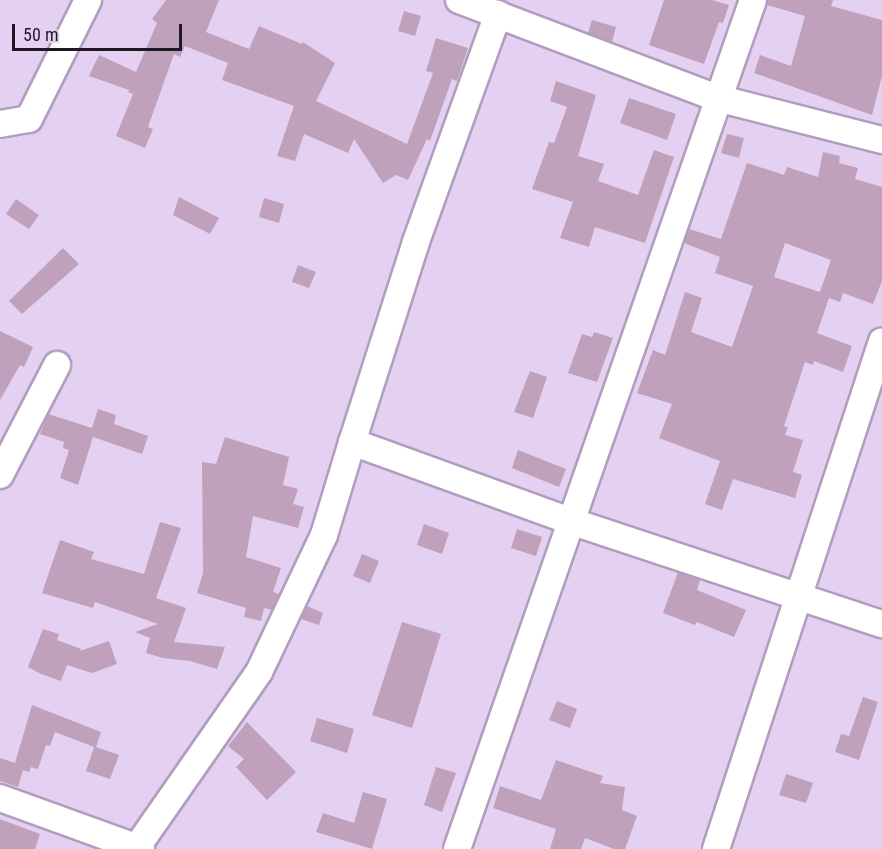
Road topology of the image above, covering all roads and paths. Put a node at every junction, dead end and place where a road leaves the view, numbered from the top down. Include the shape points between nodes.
1 (88, 0) edge
2 (459, 0) edge
3 (753, 0) edge
4 (498, 14) junction
5 (717, 98) junction
6 (0, 124) edge
7 (882, 139) edge
8 (882, 341) edge
9 (57, 365) dead end
10 (352, 442) junction
11 (0, 475) edge
12 (570, 521) junction
13 (799, 598) junction
14 (882, 624) edge
15 (0, 798) edge
16 (139, 848) edge
17 (457, 849) edge
18 (716, 849) edge

1 - 6 street via 28,119
2 - 4 street
3 - 5 street
4 - 5 street
4 - 10 street via 416,242
5 - 7 street
5 - 12 street
8 - 13 street
9 - 11 street
10 - 12 street
10 - 16 street via 324,535 259,672
12 - 13 street
12 - 17 street
13 - 14 street
13 - 18 street
15 - 16 street

